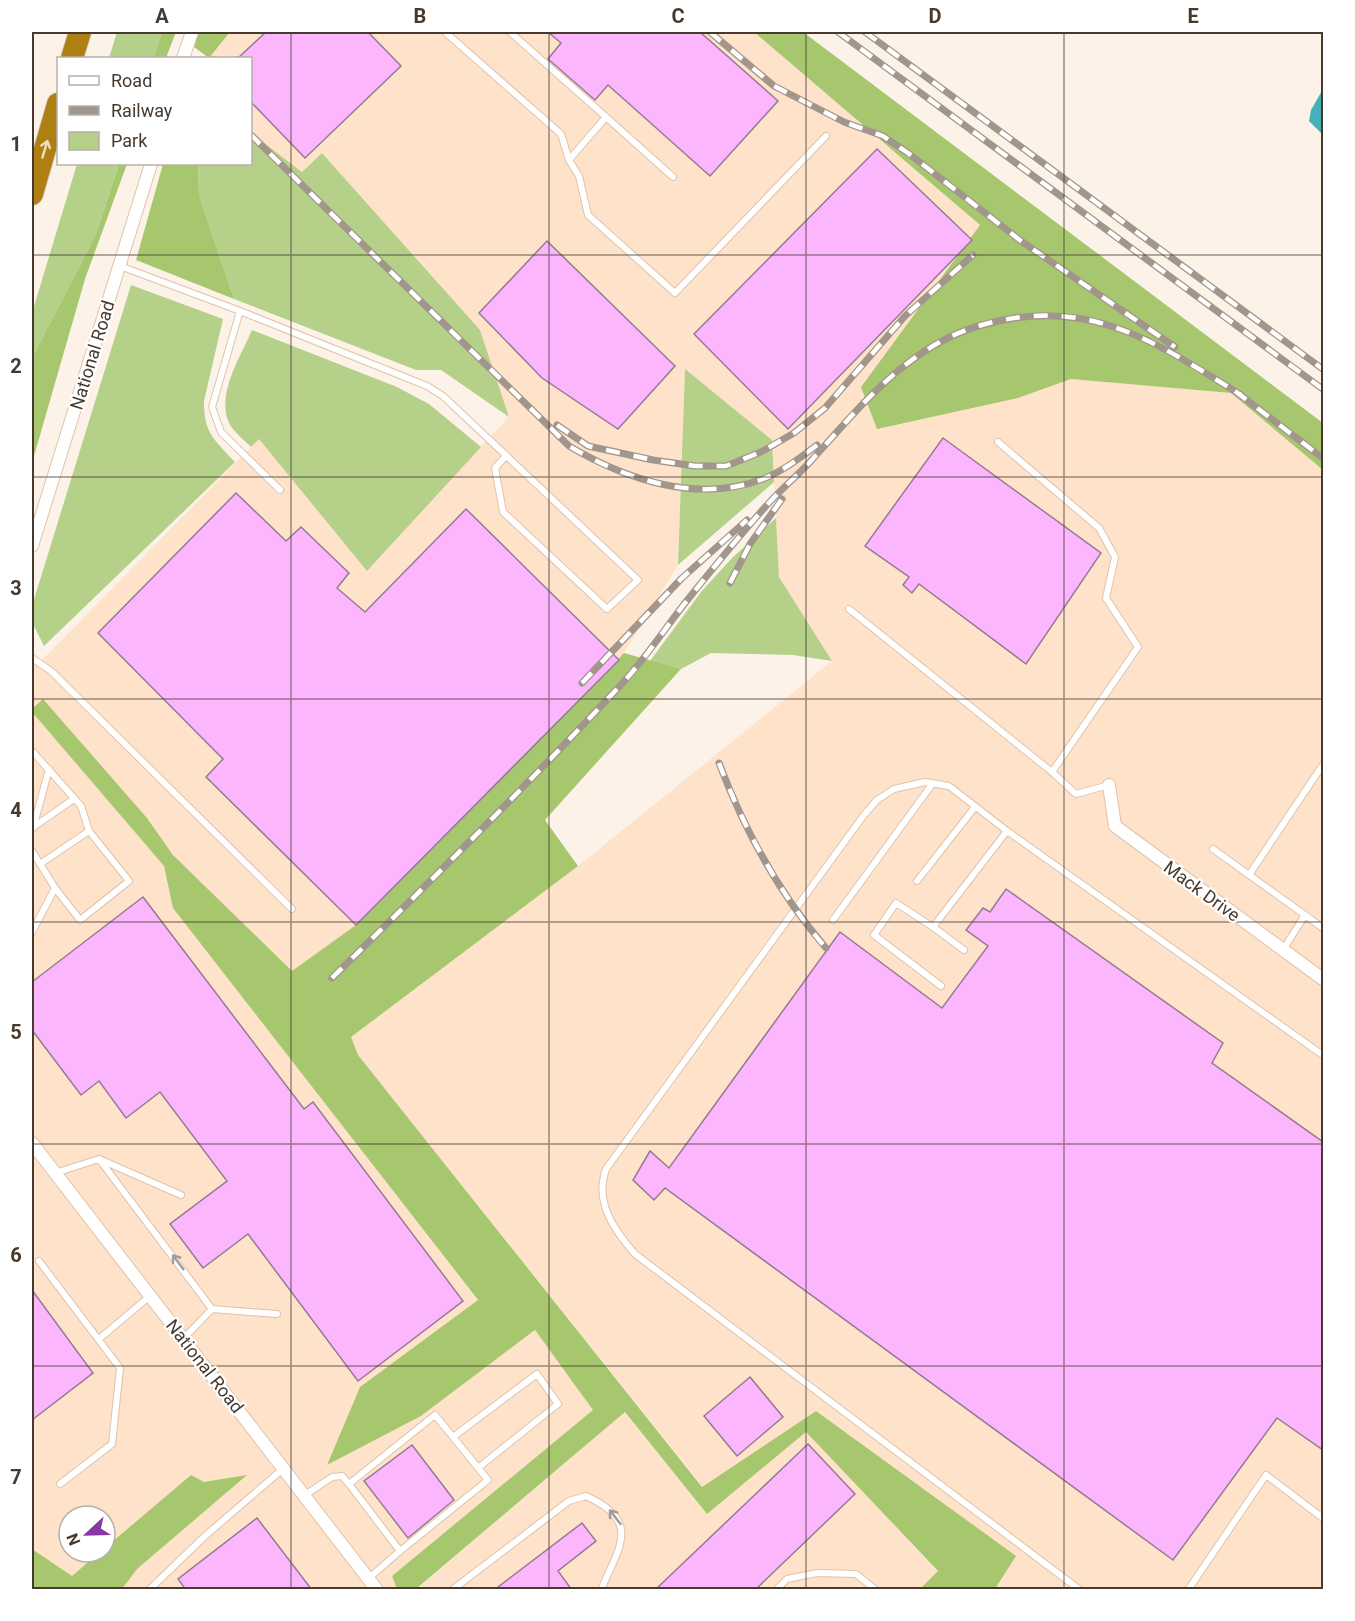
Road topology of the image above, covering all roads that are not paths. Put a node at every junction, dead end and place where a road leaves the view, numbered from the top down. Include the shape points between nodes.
1 (80, 32) edge
2 (192, 32) edge
3 (445, 32) edge
4 (510, 32) edge
5 (72, 57) edge
6 (183, 57) edge
7 (57, 107) edge
8 (606, 117) junction
9 (826, 136) dead end
10 (569, 160) junction
11 (151, 165) edge
12 (674, 177) dead end
13 (32, 194) edge
14 (120, 266) junction
15 (240, 310) junction
16 (998, 442) dead end
17 (506, 456) junction
18 (280, 490) dead end
19 (32, 546) edge
20 (849, 609) dead end
21 (32, 658) edge
22 (32, 751) edge
23 (1323, 763) edge
24 (49, 769) junction
25 (1052, 772) junction
26 (933, 783) junction
27 (1109, 785) joint
28 (74, 799) junction
29 (975, 807) junction
30 (32, 828) edge
31 (89, 831) junction
32 (1006, 831) junction
33 (1213, 849) dead end
34 (32, 851) edge
35 (40, 864) junction
36 (1249, 875) junction
37 (918, 881) dead end
38 (55, 888) junction
39 (292, 909) dead end
40 (1305, 915) junction
41 (833, 920) dead end
42 (933, 927) junction
43 (1323, 929) edge
44 (32, 932) edge
45 (964, 950) dead end
46 (1283, 950) junction
47 (1323, 980) edge
48 (941, 986) dead end
49 (1323, 1056) edge
50 (32, 1143) edge
51 (99, 1159) junction
52 (54, 1173) junction
53 (181, 1195) dead end
54 (39, 1261) dead end
55 (150, 1296) junction
56 (212, 1309) junction
57 (277, 1314) dead end
58 (99, 1338) junction
59 (184, 1338) junction
60 (453, 1437) junction
61 (285, 1468) junction
62 (478, 1468) junction
63 (60, 1484) dead end
64 (349, 1484) junction
65 (305, 1496) junction
66 (1323, 1519) edge
67 (400, 1551) junction
68 (369, 1578) junction
69 (149, 1590) edge
70 (377, 1590) edge
71 (452, 1590) edge
72 (601, 1590) edge
73 (776, 1590) edge
74 (876, 1590) edge
75 (1080, 1590) edge
76 (1188, 1590) edge

1 - 5 highway
2 - 6 street
3 - 10 lane via 561,134
4 - 8 lane
13 -> 7 highway
8 - 10 lane
8 - 12 lane
9 - 10 lane via 675,293 588,215 579,176
11 - 14 street, National Road
14 - 15 lane
14 - 19 street, National Road
15 - 17 lane via 427,386 452,403
15 - 18 lane via 212,407 221,432
16 - 25 lane via 1099,528 1115,557 1106,598 1138,647
17 - 17 lane via 638,580 607,609 502,512 495,468
20 - 25 lane
21 - 39 lane via 51,670
22 - 24 lane
23 - 36 lane
24 - 28 lane
24 - 30 lane
25 - 27 lane via 1076,794
26 - 29 lane via 949,786
26 - 41 lane
26 - 75 lane via 894,789 864,815 606,1169 601,1182 604,1209 635,1254
27 - 46 street, Mack Drive via 1115,826
28 - 30 lane
28 - 31 lane via 81,806
29 - 32 lane
29 - 37 lane
31 - 35 lane
31 - 38 lane via 129,881 80,920
32 - 42 lane
32 - 49 lane
33 - 36 lane
34 - 35 lane
35 - 38 lane
36 - 40 lane
38 - 44 lane
40 - 43 lane
40 - 46 lane
42 - 45 lane
42 - 48 lane via 896,903 874,935
46 - 47 street, Mack Drive
50 - 52 street, National Road
51 - 52 lane
51 - 53 lane
56 -> 51 lane
52 - 55 street, National Road
54 - 58 lane
55 - 58 lane
55 - 59 street, National Road
56 - 57 lane
56 - 59 lane
58 - 63 lane via 120,1368 112,1444
59 - 61 street, National Road
60 - 62 lane
60 - 62 lane via 537,1374 558,1404
60 - 64 lane via 435,1416
61 - 65 street, National Road
61 - 69 lane
62 - 67 lane via 488,1480
64 - 65 lane via 342,1476 332,1477
64 - 67 lane
65 - 68 street, National Road
66 - 76 lane via 1266,1475
67 - 68 lane
68 - 70 street, National Road
72 -> 71 lane via 623,1541 622,1527 604,1504 586,1496 568,1502
73 - 74 lane via 788,1579 817,1573 856,1574

